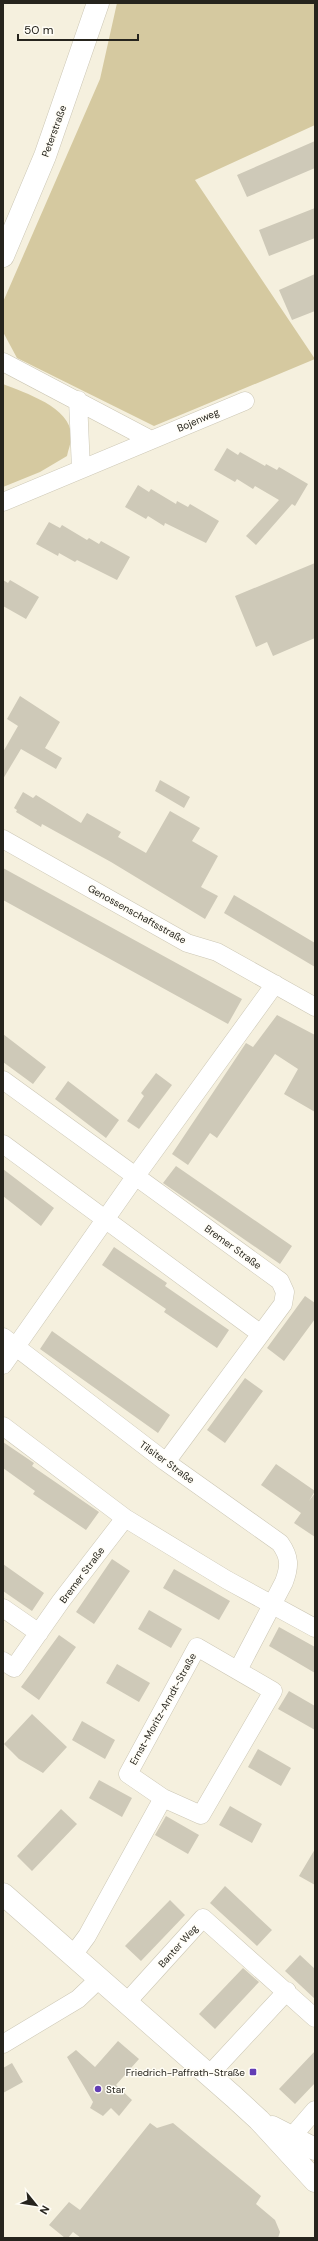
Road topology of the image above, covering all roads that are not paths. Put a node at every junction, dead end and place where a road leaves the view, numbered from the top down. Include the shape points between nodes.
1 (98, 3) edge
2 (3, 256) edge
3 (3, 362) edge
4 (78, 400) junction
5 (245, 401) dead end
6 (151, 440) junction
7 (81, 469) junction
8 (3, 502) edge
9 (3, 839) edge
10 (275, 984) junction
11 (315, 1007) edge
12 (3, 1080) edge
13 (3, 1144) edge
14 (135, 1177) junction
15 (106, 1218) junction
16 (261, 1334) junction
17 (10, 1342) edge
18 (3, 1365) edge
19 (3, 1426) edge
20 (166, 1462) junction
21 (125, 1518) junction
22 (272, 1604) junction
23 (3, 1608) edge
24 (315, 1628) edge
25 (39, 1633) junction
26 (3, 1661) edge
27 (238, 1670) junction
28 (163, 1798) junction
29 (3, 1894) edge
30 (73, 1955) junction
31 (100, 1979) junction
32 (287, 1991) junction
33 (126, 2003) junction
34 (315, 2018) edge
35 (3, 2044) edge
36 (209, 2075) junction
37 (315, 2110) edge
38 (287, 2143) junction
39 (315, 2149) edge
40 (315, 2167) edge
41 (315, 2181) edge

1 - 2 main road, Peterstraße via 45,156
3 - 4 street
4 - 6 street
4 - 7 street
5 - 6 street, Bojenweg
6 - 7 street, Bojenweg
7 - 8 street, Bojenweg
9 - 10 street, Genossenschaftsstraße via 187,943 217,952
10 - 11 street, Genossenschaftsstraße
10 - 14 street
12 - 14 street, Bremer Straße
13 - 15 street
14 - 15 street
14 - 16 street, Bremer Straße via 280,1281 285,1292 283,1304
15 - 16 street
15 - 17 street
16 - 20 street, Bremer Straße
17 - 18 street
17 - 20 street, Tilsiter Straße
19 - 21 street
20 - 22 street, Tilsiter Straße via 280,1543 287,1553 290,1567
21 - 22 street via 227,1580
21 - 25 street, Bremer Straße
22 - 24 street
22 - 27 street
23 - 25 street
25 - 26 street, Bremer Straße via 14,1668
27 - 28 street, Ernst-Moritz-Arndt-Straße via 273,1691 201,1815
27 - 28 street, Ernst-Moritz-Arndt-Straße via 197,1647 128,1774
28 - 30 street via 87,1936
29 - 30 main road
30 - 31 main road
31 - 33 main road
31 - 35 street via 78,1999
32 - 33 street, Banter Weg via 203,1918
32 - 34 street, Banter Weg
32 - 36 street
33 - 36 main road
36 - 38 main road
37 - 38 street
38 - 39 main road
38 - 40 main road
38 - 41 main road

